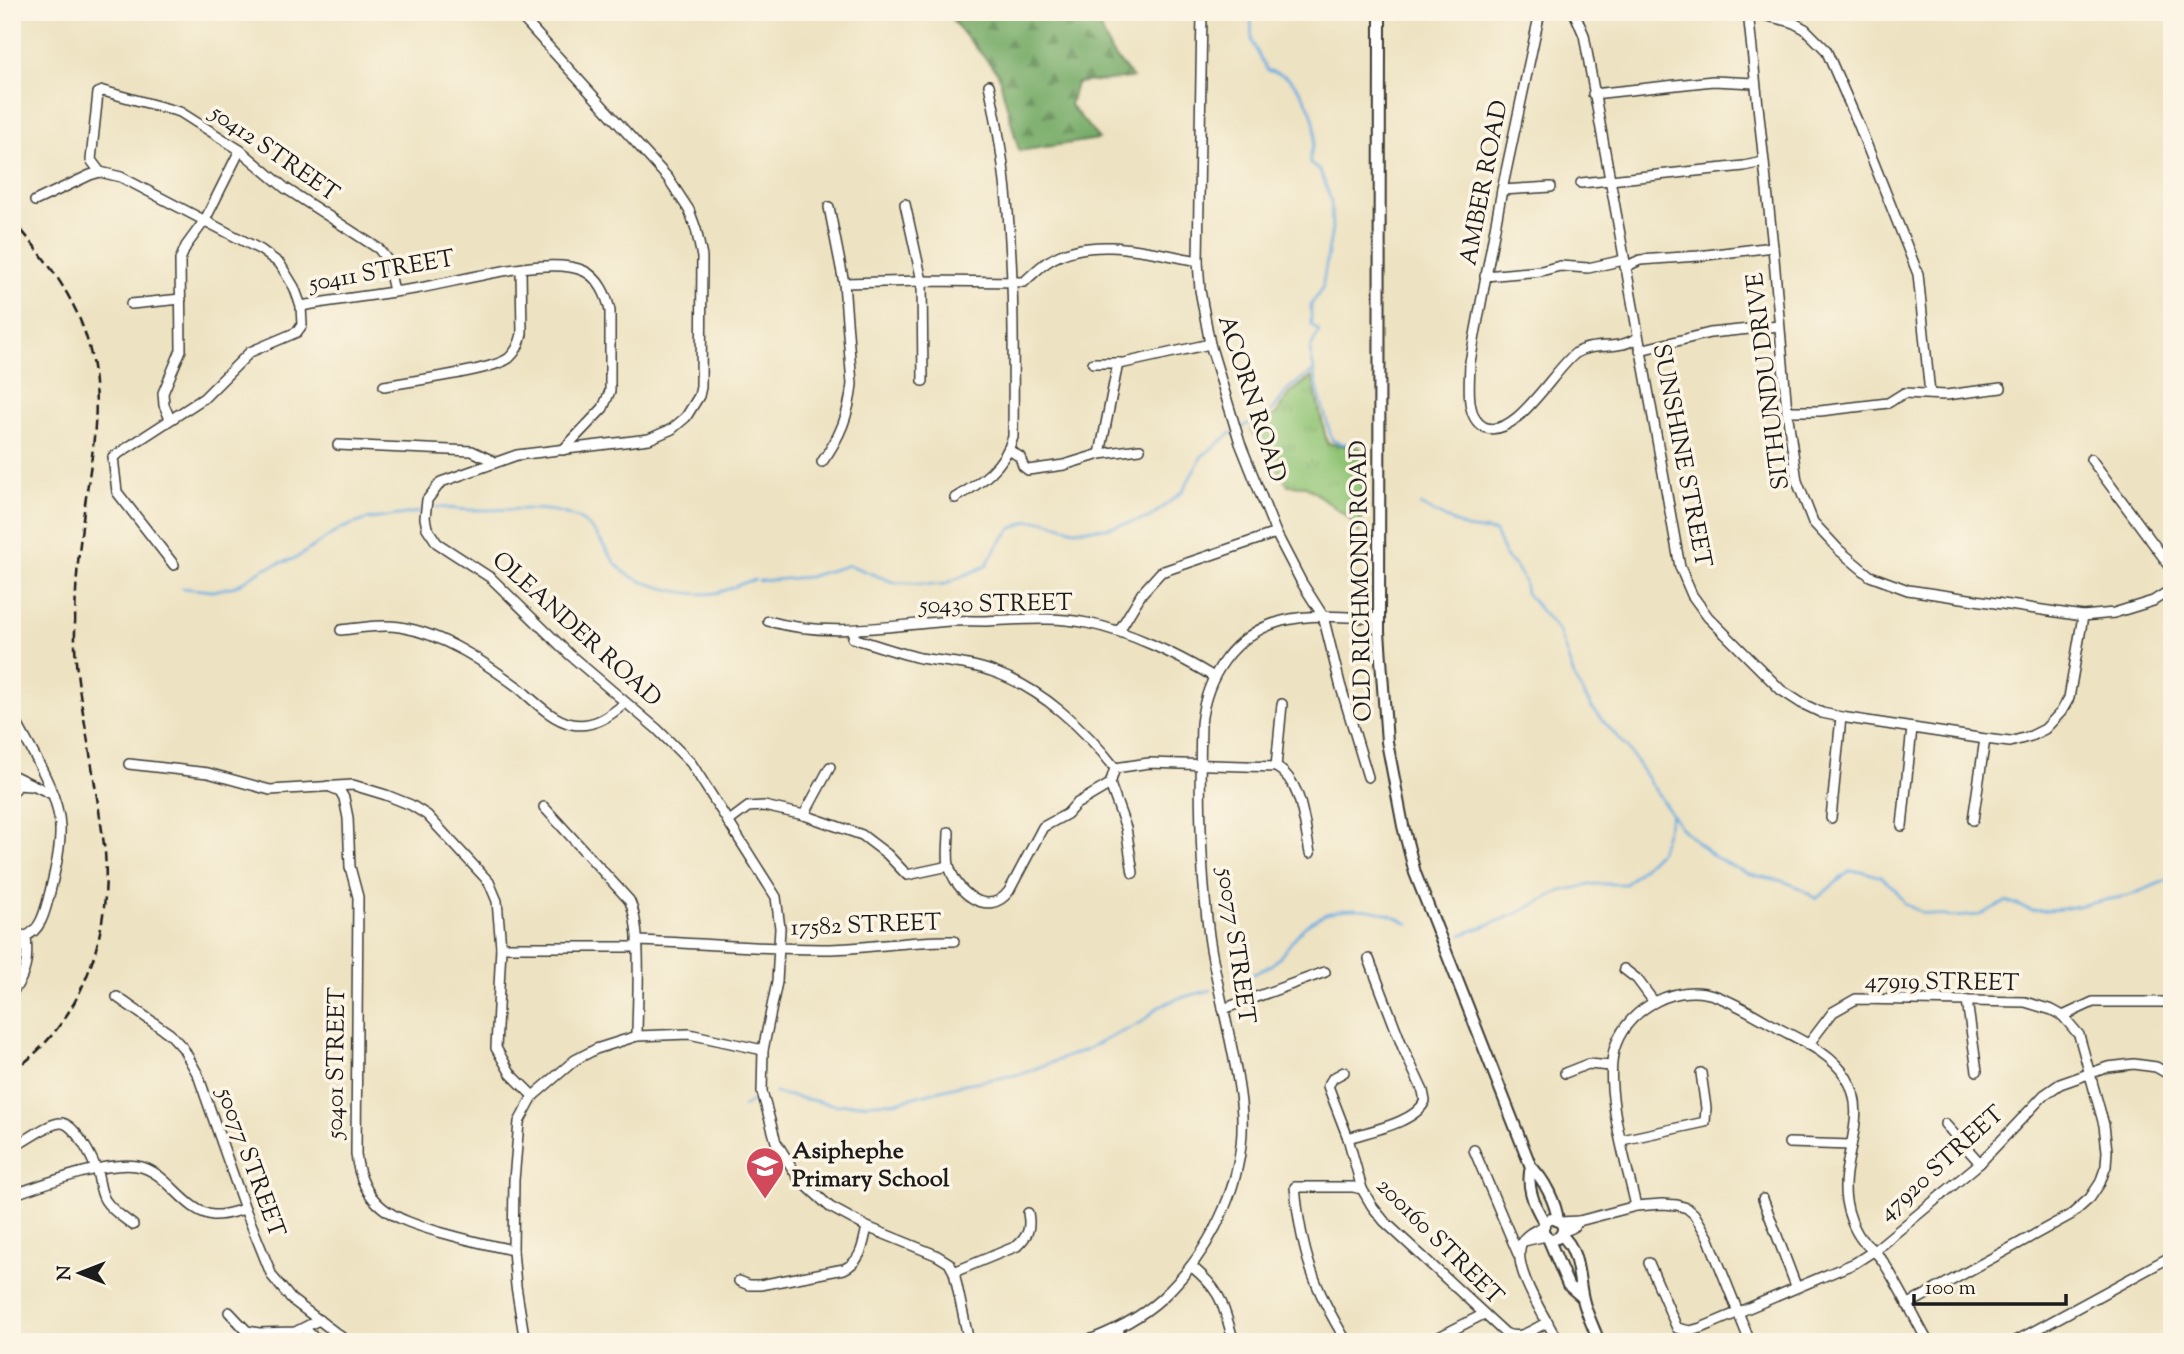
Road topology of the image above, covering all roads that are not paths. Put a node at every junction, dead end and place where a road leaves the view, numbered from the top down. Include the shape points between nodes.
1 (517, 12) edge
2 (1202, 12) edge
3 (1380, 12) edge
4 (1540, 12) edge
5 (1574, 12) edge
6 (1749, 12) edge
7 (1755, 83) junction
8 (989, 85) dead end
9 (1593, 94) junction
10 (240, 150) junction
11 (1763, 162) junction
12 (100, 172) junction
13 (1609, 181) junction
14 (1581, 183) dead end
15 (1551, 187) dead end
16 (1502, 190) junction
17 (35, 201) dead end
18 (905, 204) dead end
19 (829, 207) dead end
20 (205, 220) junction
21 (1773, 247) junction
22 (1198, 261) junction
23 (1625, 264) junction
24 (521, 269) junction
25 (1485, 276) junction
26 (922, 281) junction
27 (1013, 281) junction
28 (844, 283) junction
29 (394, 291) junction
30 (181, 299) junction
31 (131, 304) dead end
32 (301, 306) junction
33 (1779, 326) junction
34 (1638, 338) junction
35 (1210, 344) junction
36 (1640, 350) junction
37 (1093, 363) dead end
38 (1118, 363) junction
39 (923, 381) dead end
40 (384, 386) dead end
41 (2001, 388) dead end
42 (1930, 394) junction
43 (1787, 411) junction
44 (170, 419) junction
45 (338, 445) dead end
46 (1140, 449) dead end
47 (563, 450) junction
48 (1009, 450) junction
49 (1100, 454) junction
50 (2091, 459) dead end
51 (495, 462) junction
52 (822, 462) dead end
53 (955, 498) dead end
54 (1276, 533) junction
55 (174, 565) dead end
56 (2172, 569) edge
57 (2172, 589) edge
58 (1323, 616) junction
59 (2083, 616) junction
60 (1379, 619) junction
61 (768, 621) dead end
62 (341, 630) dead end
63 (1119, 631) junction
64 (854, 634) junction
65 (1214, 677) junction
66 (625, 703) junction
67 (1282, 704) dead end
68 (12, 714) edge
69 (1841, 718) junction
70 (1912, 728) junction
71 (1985, 739) junction
72 (129, 764) dead end
73 (1200, 764) junction
74 (830, 767) dead end
75 (1276, 767) junction
76 (1115, 768) junction
77 (12, 775) edge
78 (1368, 777) dead end
79 (1110, 784) junction
80 (326, 785) junction
81 (35, 786) junction
82 (12, 794) edge
83 (52, 794) junction
84 (544, 807) dead end
85 (804, 815) junction
86 (1831, 818) dead end
87 (1973, 820) dead end
88 (728, 822) junction
89 (1902, 826) dead end
90 (949, 832) dead end
91 (1310, 853) dead end
92 (949, 866) junction
93 (1132, 873) dead end
94 (12, 933) edge
95 (26, 936) junction
96 (954, 941) dead end
97 (637, 944) junction
98 (501, 947) junction
99 (780, 948) junction
100 (1369, 959) dead end
101 (1624, 969) dead end
102 (1325, 972) dead end
103 (12, 992) edge
104 (117, 997) dead end
105 (1967, 1001) junction
106 (1654, 1002) junction
107 (2172, 1002) edge
108 (1223, 1009) junction
109 (2063, 1016) junction
110 (637, 1036) junction
111 (1808, 1045) junction
112 (763, 1050) junction
113 (1611, 1066) junction
114 (1977, 1071) dead end
115 (1344, 1072) dead end
116 (1565, 1073) dead end
117 (1701, 1073) dead end
118 (2090, 1073) junction
119 (2172, 1076) edge
120 (533, 1096) junction
121 (1945, 1124) dead end
122 (1348, 1138) junction
123 (1622, 1140) junction
124 (1789, 1143) dead end
125 (1852, 1145) junction
126 (12, 1147) edge
127 (1474, 1150) dead end
128 (1980, 1163) junction
129 (1531, 1167) junction
130 (97, 1170) junction
131 (1362, 1189) junction
132 (12, 1195) edge
133 (1763, 1199) dead end
134 (1636, 1206) junction
135 (245, 1209) junction
136 (1028, 1213) dead end
137 (134, 1224) dead end
138 (867, 1227) junction
139 (1560, 1228) junction
140 (1546, 1231) junction
141 (513, 1250) junction
142 (1875, 1250) junction
143 (1518, 1254) junction
144 (2172, 1256) edge
145 (1649, 1263) dead end
146 (1191, 1266) junction
147 (954, 1272) junction
148 (739, 1281) dead end
149 (1796, 1286) junction
150 (1583, 1297) junction
151 (1907, 1305) junction
152 (229, 1312) dead end
153 (1484, 1314) junction
154 (1738, 1314) junction
155 (319, 1320) junction
156 (1548, 1322) junction
157 (1118, 1328) junction
158 (304, 1329) junction
159 (1231, 1339) edge
160 (319, 1342) edge
161 (348, 1342) edge
162 (525, 1342) edge
163 (969, 1342) edge
164 (1084, 1342) edge
165 (1121, 1342) edge
166 (1347, 1342) edge
167 (1429, 1342) edge
168 (1558, 1342) edge
169 (1599, 1342) edge
170 (1750, 1342) edge
171 (1928, 1342) edge
172 (2014, 1342) edge

1 - 47 street, OLEANDER ROAD via 668,178 689,210 702,257 702,378 699,396 686,416 672,429 649,439
2 - 22 street, ACORN ROAD
3 - 60 street, OLD RICHMOND ROAD
4 - 16 street, AMBER ROAD
5 - 9 street, SUNSHINE STREET via 1584,35
6 - 7 street, SITHUNDU DRIVE
6 - 42 street via 1792,22 1826,50 1918,274
7 - 9 street via 1713,81
7 - 11 street, SITHUNDU DRIVE
8 - 27 street via 1001,140
9 - 13 street, SUNSHINE STREET
10 - 12 street, 50412 STREET via 169,108 103,91 98,93 91,160
10 - 20 street
10 - 29 street, 50412 STREET via 285,188 383,252
11 - 13 street
11 - 21 street, SITHUNDU DRIVE
12 - 17 street
12 - 20 street, 50411 STREET via 140,185
13 - 14 street
13 - 23 street, SUNSHINE STREET
15 - 16 street
16 - 25 street, AMBER ROAD
18 - 26 street
19 - 28 street
20 - 30 street via 180,260
20 - 32 street, 50411 STREET via 280,264
21 - 23 street
21 - 33 street, SITHUNDU DRIVE
22 - 27 street via 1088,248 1049,260 1024,282
22 - 35 street, ACORN ROAD
23 - 25 street via 1560,266
23 - 34 street, SUNSHINE STREET
24 - 29 street, 50411 STREET
24 - 40 street via 522,334 510,358
24 - 47 street, 50411 STREET via 569,267 584,271 608,299 610,391 603,408
25 - 34 street, AMBER ROAD via 1469,389 1481,425 1497,430 1505,426 1577,352
26 - 27 street
26 - 28 street
26 - 39 street
27 - 48 street via 1013,437
28 - 52 street via 851,400 843,430
29 - 32 street, 50411 STREET
30 - 31 street
30 - 44 street via 181,350 163,393
32 - 44 street via 300,329 250,352 204,398
33 - 36 street via 1710,333
33 - 43 street, SITHUNDU DRIVE
34 - 36 street, SUNSHINE STREET
35 - 38 street
35 - 54 street, ACORN ROAD via 1240,443
36 - 69 street, SUNSHINE STREET via 1680,568 1692,595 1707,617 1780,690
37 - 38 street
38 - 49 street
41 - 42 street
42 - 43 street via 1904,393 1876,405
43 - 59 street, SITHUNDU DRIVE via 1797,481 1813,522 1870,576 1908,590
44 - 55 street via 113,459 119,494
45 - 51 street via 472,451
46 - 49 street
47 - 51 street, OLEANDER ROAD
48 - 49 street via 1028,470
48 - 53 street via 984,481
50 - 56 street
51 - 66 street, OLEANDER ROAD via 433,489 425,518 432,538 491,578
54 - 58 street, ACORN ROAD
54 - 63 street via 1161,572
57 - 59 street, SITHUNDU DRIVE via 2127,609
58 - 60 street, 50077 STREET
58 - 65 street, 50077 STREET via 1280,621 1245,638 1226,656
58 - 78 street, ACORN ROAD
59 - 71 street, SUNSHINE STREET via 2069,698 2061,712 2031,736 2011,741
60 - 129 street, OLD RICHMOND ROAD via 1387,742 1415,873
61 - 64 street, 50430 STREET
62 - 66 street via 399,627 429,635 487,664 557,718 574,724 603,720
63 - 64 street, 50430 STREET via 1031,619 941,621
63 - 65 street, 50430 STREET
64 - 76 street via 919,657 970,664 1009,678 1054,706
65 - 73 street, 50077 STREET via 1203,704
66 - 88 street, OLEANDER ROAD via 691,763
67 - 75 street
68 - 83 street
69 - 70 street, SUNSHINE STREET
69 - 86 street
70 - 71 street, SUNSHINE STREET
70 - 89 street
71 - 87 street
72 - 80 street via 208,773 265,789
73 - 75 street
73 - 76 street
73 - 108 street, 50077 STREET via 1204,893
74 - 85 street
75 - 91 street via 1286,772 1293,784
76 - 79 street
77 - 81 street
79 - 92 street via 1043,828 1004,898 971,900
79 - 93 street via 1126,828
80 - 98 street via 364,788 427,815 492,888
80 - 141 street, 50401 STREET via 343,795 350,867 358,897 357,1169 378,1204 403,1222
81 - 82 street via 18,785
81 - 83 street
83 - 95 street via 61,830 53,879 40,924
84 - 97 street via 629,900 636,916
85 - 88 street via 748,807
85 - 92 street via 862,835 907,875
88 - 99 street, OLEANDER ROAD via 776,897
90 - 92 street
94 - 95 street
95 - 103 street via 26,967
96 - 99 street, 17582 STREET via 847,949
97 - 98 street, 17582 STREET
97 - 99 street, 17582 STREET
97 - 110 street
98 - 120 street via 496,1048
99 - 112 street, OLEANDER ROAD
100 - 122 street via 1425,1101 1397,1123
101 - 106 street
102 - 108 street
104 - 135 street, 50077 STREET via 170,1034 191,1061
105 - 109 street, 47919 STREET via 2025,1003
105 - 111 street, 47919 STREET via 1856,999 1833,1012
105 - 114 street
106 - 111 street via 1678,994 1714,995
106 - 113 street via 1627,1024
107 - 109 street via 2093,1002
108 - 146 street, 50077 STREET via 1241,1105 1237,1166 1227,1201
109 - 118 street via 2079,1035
110 - 112 street via 689,1034
110 - 120 street via 575,1060
111 - 125 street via 1837,1064 1856,1098
112 - 138 street, OLEANDER ROAD via 762,1091 776,1142 810,1190
113 - 116 street via 1588,1064
113 - 123 street
115 - 122 street via 1328,1086
117 - 123 street via 1706,1122
118 - 119 street, 47920 STREET via 2134,1064
118 - 128 street, 47920 STREET via 2044,1095
118 - 151 street via 2107,1151 2106,1166 2090,1199 2072,1214
120 - 141 street via 519,1122 516,1143
121 - 128 street
122 - 131 street
123 - 134 street
124 - 125 street
125 - 142 street via 1846,1201 1853,1225
126 - 130 street via 51,1125 64,1124 75,1132
127 - 143 street
128 - 142 street, 47920 STREET
129 - 139 street, OLD RICHMOND ROAD via 1550,1196
129 - 140 street, OLD RICHMOND ROAD via 1529,1186
130 - 132 street
130 - 135 street via 137,1166 204,1212 214,1215
130 - 137 street via 107,1204
131 - 153 street, 200160 STREET via 1384,1221
131 - 166 street, 200160 STREET via 1295,1187 1308,1266
133 - 149 street
134 - 139 street
134 - 154 street via 1678,1205 1694,1214 1708,1237
135 - 155 street, 50077 STREET via 272,1276 291,1299
136 - 147 street via 1029,1231 1017,1245
138 - 147 street, OLEANDER ROAD via 936,1255
138 - 148 street via 859,1256 844,1269 760,1285
139 - 140 street via 1551,1220
139 - 140 street via 1555,1239
139 - 150 street, OLD RICHMOND ROAD via 1571,1247
140 - 143 street via 1522,1241
140 - 150 street, OLD RICHMOND ROAD via 1568,1285
141 - 162 street
142 - 149 street, 47920 STREET via 1842,1269
142 - 151 street
143 - 156 street
144 - 172 street
145 - 154 street, 47920 STREET via 1677,1328 1690,1331
146 - 157 street, 50077 STREET via 1161,1298
146 - 159 street via 1220,1295
147 - 163 street
149 - 154 street, 47920 STREET
150 - 169 street, OLD RICHMOND ROAD
151 - 171 street
152 - 158 street via 251,1331
153 - 156 street, 200160 STREET via 1512,1336
153 - 167 street
154 - 170 street
155 - 158 street
155 - 161 street, 50077 STREET
156 - 168 street
157 - 164 street, 50077 STREET
157 - 165 street
158 - 160 street

